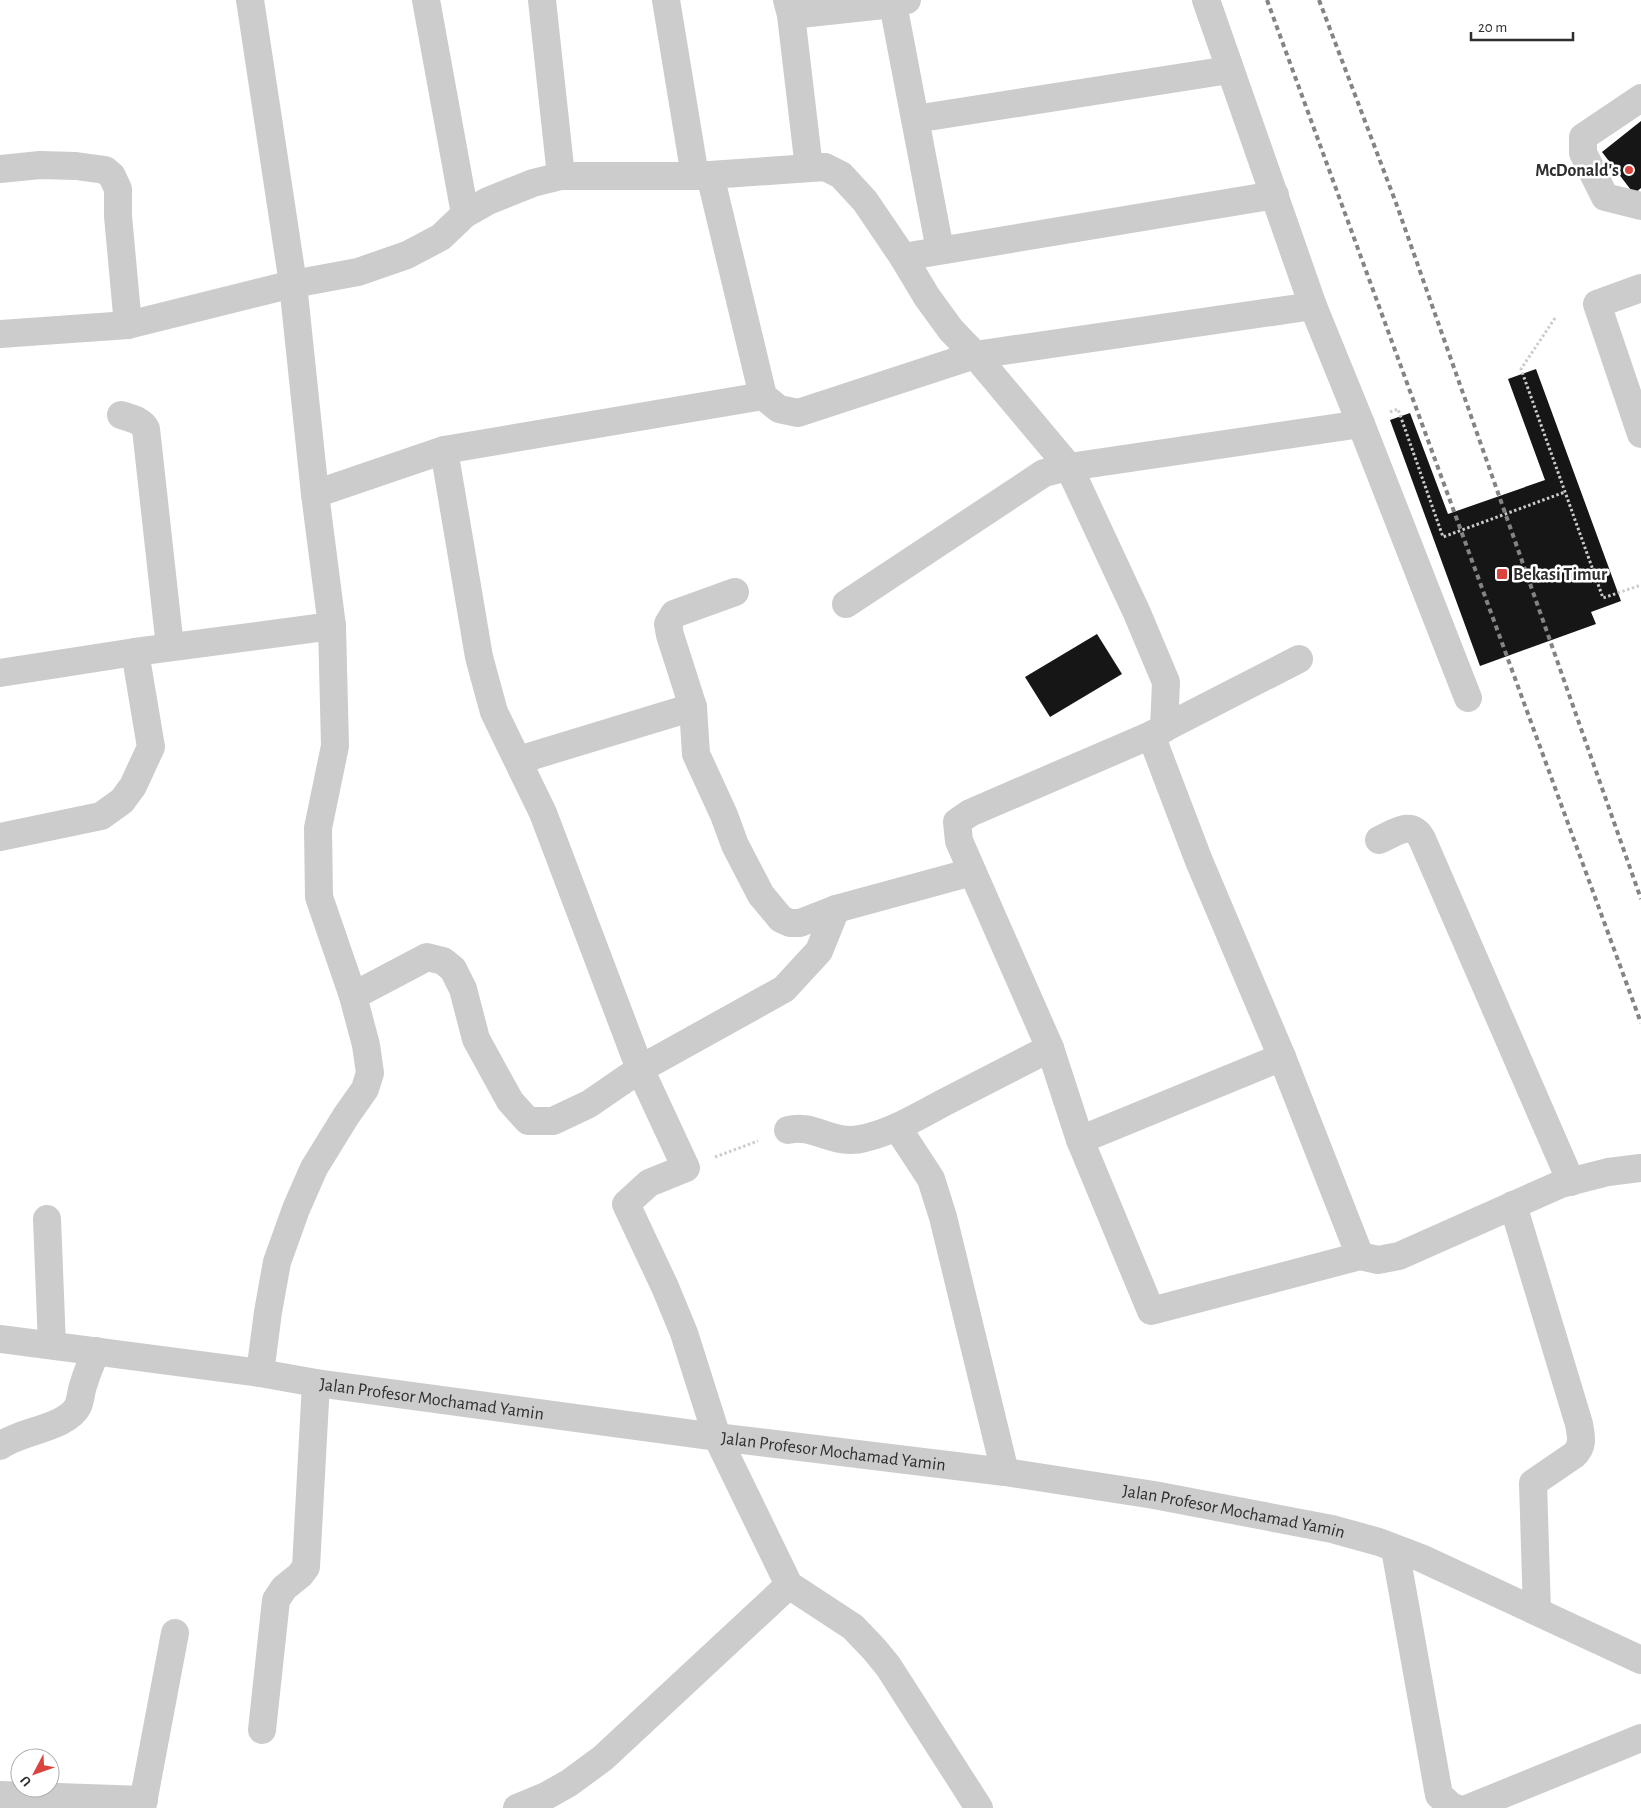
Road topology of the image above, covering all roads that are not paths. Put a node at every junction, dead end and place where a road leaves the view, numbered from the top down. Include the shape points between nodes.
1 (250, 0) edge
2 (426, 0) edge
3 (542, 0) edge
4 (666, 0) edge
5 (1206, 0) edge
6 (900, 2) edge
7 (789, 7) edge
8 (1229, 70) junction
9 (1641, 98) edge
10 (915, 119) junction
11 (809, 168) junction
12 (0, 169) edge
13 (702, 175) junction
14 (561, 176) junction
15 (1275, 195) junction
16 (1641, 206) edge
17 (465, 214) junction
18 (940, 250) junction
19 (903, 257) junction
20 (293, 284) junction
21 (1641, 288) edge
22 (1313, 306) junction
23 (128, 325) junction
24 (0, 334) edge
25 (975, 355) junction
26 (763, 396) junction
27 (121, 415) dead end
28 (1362, 424) junction
29 (1641, 434) edge
30 (444, 450) junction
31 (1069, 467) junction
32 (315, 494) junction
33 (735, 592) dead end
34 (846, 604) dead end
35 (332, 626) junction
36 (170, 647) junction
37 (135, 652) junction
38 (1299, 659) dead end
39 (0, 673) edge
40 (1468, 698) dead end
41 (693, 707) junction
42 (1158, 732) junction
43 (519, 760) junction
44 (0, 837) edge
45 (1379, 840) dead end
46 (972, 872) junction
47 (836, 909) junction
48 (353, 996) junction
49 (1050, 1048) junction
50 (1282, 1057) junction
51 (640, 1069) junction
52 (897, 1127) junction
53 (788, 1130) road end
54 (1080, 1140) junction
55 (1641, 1168) edge
56 (1571, 1182) junction
57 (1512, 1205) junction
58 (47, 1219) dead end
59 (1360, 1256) junction
60 (0, 1339) edge
61 (52, 1345) junction
62 (96, 1351) junction
63 (260, 1373) junction
64 (316, 1383) junction
65 (716, 1437) junction
66 (0, 1446) edge
67 (1006, 1472) junction
68 (1396, 1549) junction
69 (789, 1585) junction
70 (1538, 1611) junction
71 (175, 1633) dead end
72 (1641, 1660) edge
73 (262, 1730) dead end
74 (1641, 1738) edge
75 (0, 1794) edge
76 (143, 1804) edge
77 (517, 1808) edge
78 (979, 1808) edge
79 (1456, 1808) edge
80 (1469, 1808) edge

1 - 20 street
2 - 17 street
3 - 14 street
4 - 13 street
5 - 8 street
6 - 7 street
6 - 10 street
7 - 11 street
8 - 10 street
8 - 15 street
9 - 16 street via 1583,137 1583,153 1605,197
10 - 18 street
11 - 13 street
11 - 19 street via 825,167 841,175 865,201
12 - 23 street via 76,166 105,170 112,176 118,190
13 - 14 street
13 - 26 street
14 - 17 street via 497,197
15 - 18 street
15 - 22 street
17 - 20 street via 441,237 408,255 358,272
18 - 19 street
19 - 25 street via 931,304
20 - 23 street
20 - 32 street
21 - 29 street via 1597,304
22 - 25 street
22 - 28 street
23 - 24 street
25 - 26 street via 798,413 779,409
25 - 31 street
26 - 30 street
27 - 36 street via 144,424 146,429
28 - 31 street
28 - 40 street
30 - 32 street
30 - 43 street via 479,657 494,712
31 - 34 street via 1044,473
31 - 42 street via 1166,682
32 - 35 street
33 - 41 street via 674,614 668,624
35 - 36 street
35 - 48 street via 335,746 318,828 319,897
36 - 37 street
37 - 39 street
37 - 44 street via 151,747 133,786 122,801 101,816
38 - 42 street
41 - 43 street
41 - 47 street via 696,754 734,845 761,895 781,919 790,923 800,923
42 - 46 street via 970,812 957,822 959,841
42 - 50 street via 1199,861
43 - 51 street via 543,813
45 - 56 street via 1412,828 1422,839
46 - 47 street
46 - 49 street
47 - 51 street via 819,952 784,989
48 - 51 street via 427,957 443,961 453,968 463,989 476,1039 510,1101 528,1121 553,1121 589,1104
48 - 63 street via 370,1073 365,1089 314,1168 296,1209 277,1262
49 - 52 street
49 - 54 street
50 - 54 street
50 - 59 street
51 - 65 street via 686,1168 650,1183 626,1204 684,1333
52 - 53 street via 849,1141 806,1129
52 - 67 street via 931,1179 940,1207
54 - 59 street via 1151,1311
55 - 56 street via 1608,1172
56 - 57 street
57 - 59 street via 1400,1256 1378,1260
57 - 70 street via 1582,1443 1574,1455 1533,1483
58 - 61 street
60 - 61 street, Jalan Profesor Mochamad Yamin
61 - 62 street, Jalan Profesor Mochamad Yamin
62 - 63 street, Jalan Profesor Mochamad Yamin
62 - 66 street via 72,1414
63 - 64 street, Jalan Profesor Mochamad Yamin
64 - 65 street, Jalan Profesor Mochamad Yamin
64 - 73 street via 306,1567 276,1600
65 - 67 street, Jalan Profesor Mochamad Yamin
65 - 69 street
67 - 68 street, Jalan Profesor Mochamad Yamin via 1154,1495 1332,1529
68 - 70 street, Jalan Profesor Mochamad Yamin
68 - 79 street via 1439,1795
69 - 77 street via 603,1758 562,1787
69 - 78 street via 853,1627 874,1649
70 - 72 street, Jalan Profesor Mochamad Yamin
71 - 76 street
74 - 80 street
75 - 76 street

